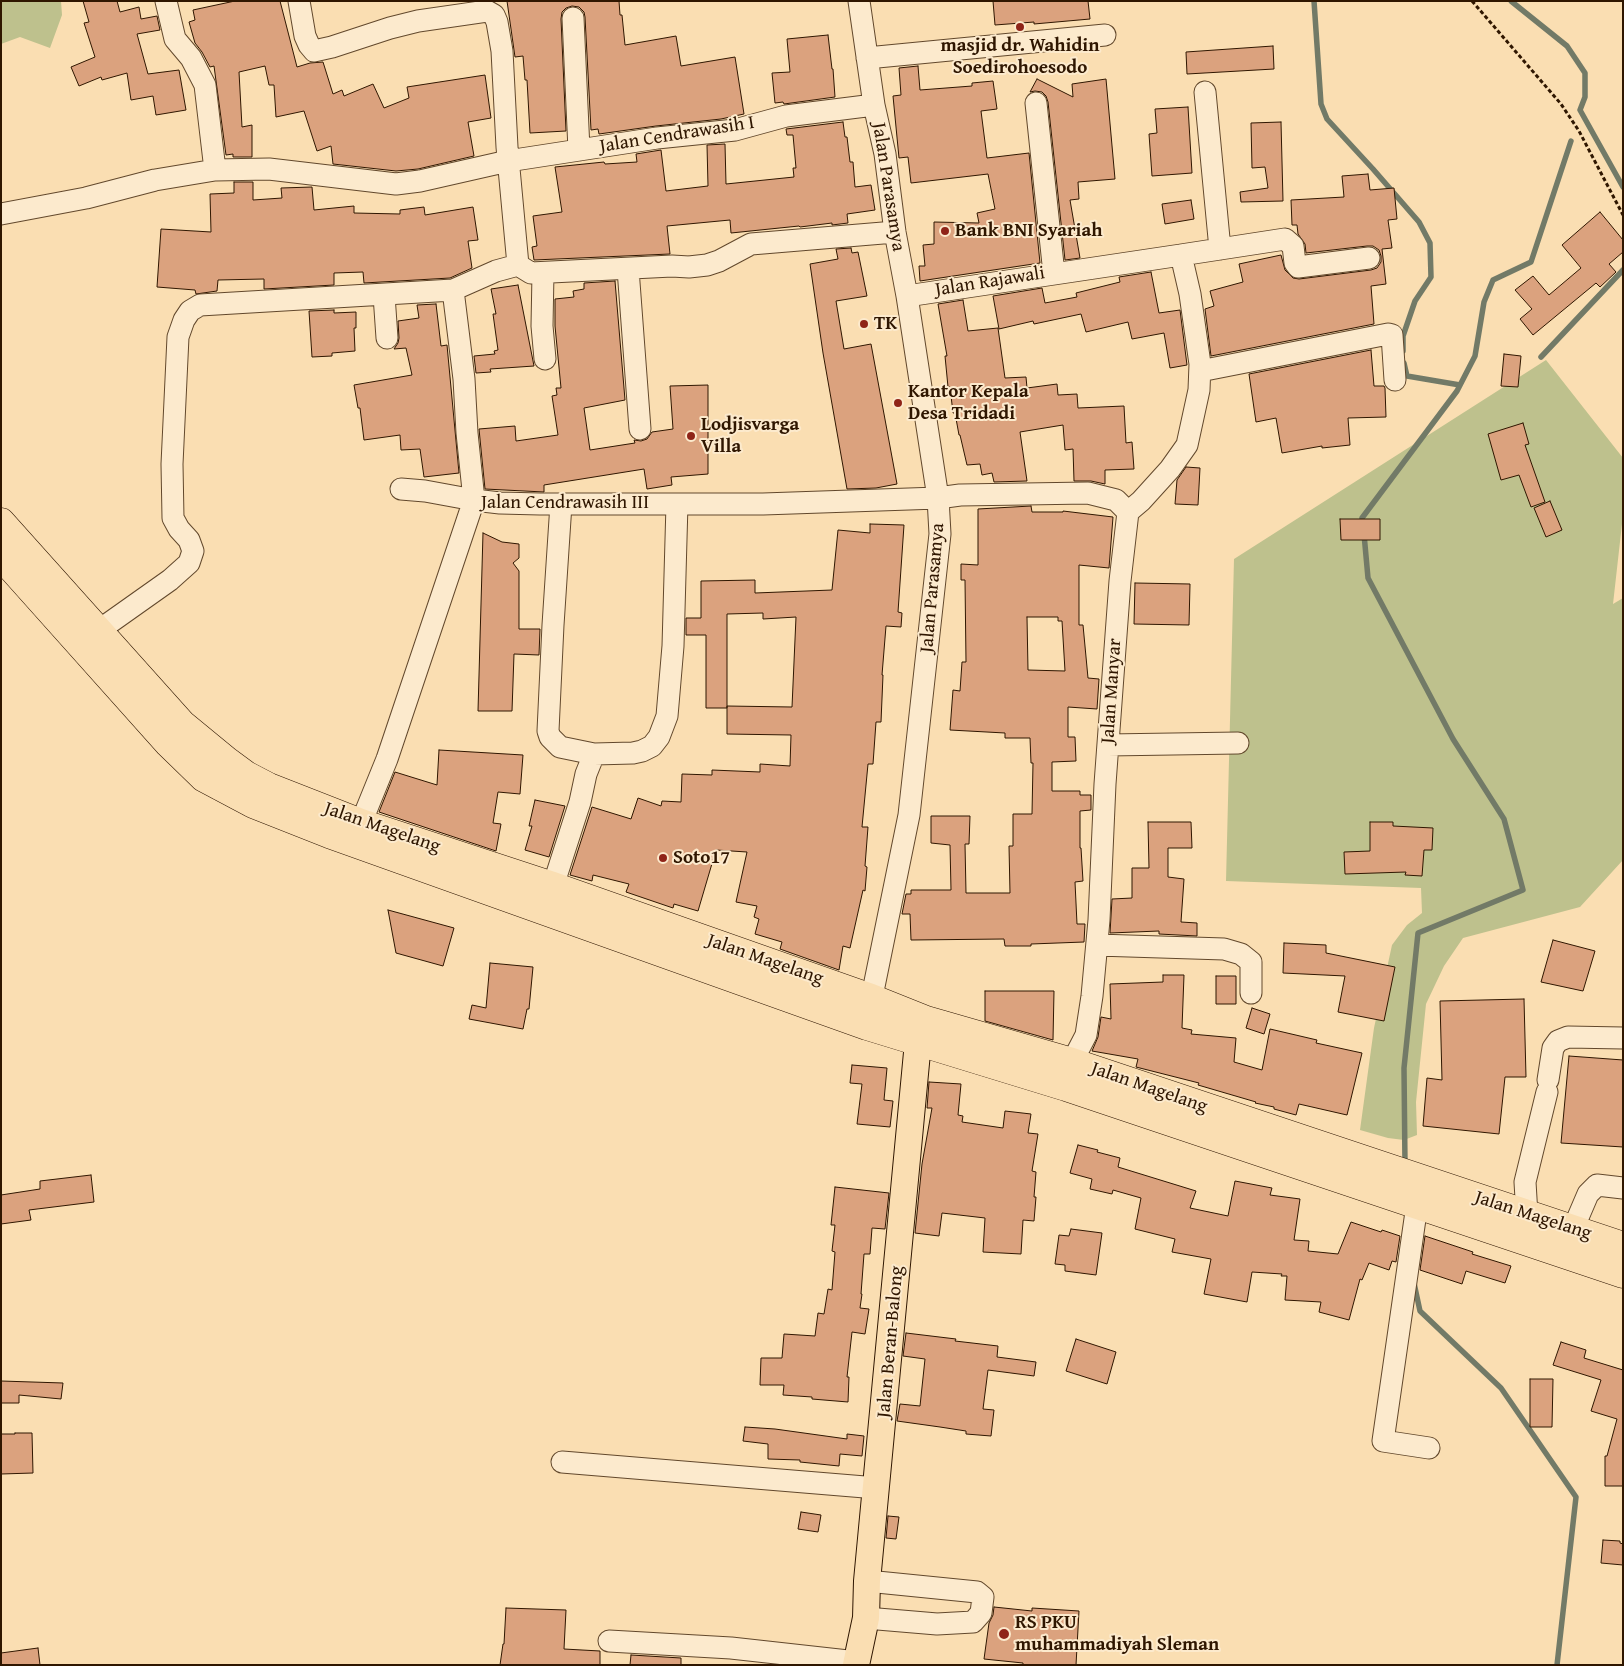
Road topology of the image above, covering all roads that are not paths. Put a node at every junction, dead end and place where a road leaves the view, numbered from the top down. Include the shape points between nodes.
1 (166, 1) edge
2 (300, 1) edge
3 (859, 1) edge
4 (573, 18) dead end
5 (1105, 35) dead end
6 (867, 58) junction
7 (1204, 92) dead end
8 (1036, 103) dead end
9 (874, 105) junction
10 (579, 150) junction
11 (508, 161) junction
12 (215, 170) junction
13 (1, 214) edge
14 (895, 232) junction
15 (1220, 249) junction
16 (1181, 255) junction
17 (1370, 258) dead end
18 (518, 265) junction
19 (628, 269) junction
20 (543, 273) junction
21 (1054, 274) junction
22 (453, 290) junction
23 (384, 295) junction
24 (907, 296) junction
25 (388, 338) dead end
26 (545, 359) dead end
27 (1200, 371) junction
28 (1395, 380) dead end
29 (640, 429) dead end
30 (400, 489) dead end
31 (938, 498) junction
32 (474, 500) junction
33 (561, 504) junction
34 (678, 504) junction
35 (1128, 512) junction
36 (1, 522) edge
37 (1, 556) edge
38 (98, 631) junction
39 (1238, 744) dead end
40 (1108, 745) junction
41 (594, 754) junction
42 (362, 823) junction
43 (553, 886) junction
44 (1097, 945) junction
45 (1251, 992) dead end
46 (871, 998) junction
47 (867, 1026) junction
48 (922, 1031) junction
49 (1623, 1038) edge
50 (1072, 1062) junction
51 (1623, 1188) edge
52 (1417, 1205) junction
53 (1527, 1215) junction
54 (1573, 1230) junction
55 (1623, 1246) edge
56 (1623, 1274) edge
57 (1429, 1448) dead end
58 (562, 1462) dead end
59 (877, 1488) junction
60 (867, 1581) junction
61 (866, 1618) junction
62 (609, 1641) dead end
63 (857, 1663) edge

1 - 12 street via 175,39 191,58 205,85
2 - 11 street via 305,36 314,51 418,21 487,11 494,15 502,51
3 - 6 street, Jalan Parasamya
4 - 10 street
5 - 6 street
6 - 9 street, Jalan Parasamya
7 - 15 street
8 - 21 street, Jalan Rajawali
9 - 10 street, Jalan Cendrawasih I via 786,116 735,130
9 - 14 street, Jalan Parasamya via 885,154
10 - 11 street, Jalan Cendrawasih I
11 - 12 street, Jalan Cendrawasih I via 396,184 269,169
11 - 18 street
12 - 13 street, Jalan Cendrawasih I
14 - 19 street via 751,244 707,265
14 - 24 street, Jalan Parasamya
15 - 16 street
15 - 17 street via 1285,239 1294,246 1298,267
16 - 21 street
16 - 27 street via 1190,294
18 - 20 street via 531,273
18 - 22 street
19 - 20 street
19 - 29 street
20 - 26 street
21 - 24 street, Jalan Rajawali
22 - 23 street
22 - 32 street
23 - 25 street
23 - 38 street via 200,305 190,311 178,337 172,464 174,518 193,551 189,563 170,580
24 - 31 street, Jalan Parasamya
27 - 28 street via 1388,334 1392,335
27 - 35 street via 1187,445 1170,469
30 - 32 street
31 - 34 street, Jalan Cendrawasih III
31 - 35 street via 1088,493 1116,500
31 - 46 street, Jalan Parasamya via 937,570 909,815
32 - 33 street, Jalan Cendrawasih III
32 - 42 street, Jalan Cendrawasih III via 387,759
33 - 34 street, Jalan Cendrawasih III
33 - 41 street via 548,731 560,747
34 - 41 street via 673,646 666,716 652,746 633,753
35 - 40 street, Jalan Manyar
36 - 38 highway, Jalan Magelang
37 - 47 highway, Jalan Magelang via 168,743 204,778 253,804 329,834
38 - 42 highway, Jalan Magelang via 182,724 246,775
39 - 40 street
40 - 44 street, Jalan Manyar
41 - 43 street
42 - 43 highway, Jalan Magelang
43 - 46 highway, Jalan Magelang
44 - 45 street via 1224,949 1241,954 1251,962
44 - 50 street, Jalan Manyar via 1086,1035
46 - 47 street, Jalan Parasamya
46 - 48 highway, Jalan Magelang
47 - 48 highway, Jalan Magelang
48 - 50 highway, Jalan Magelang
48 - 52 highway, Jalan Magelang via 1075,1090
48 - 59 main road, Jalan Beran-Balong
49 - 53 street via 1568,1037 1558,1041 1553,1048 1548,1086 1525,1182
50 - 53 highway, Jalan Magelang
51 - 54 street via 1597,1185 1588,1194
52 - 56 highway, Jalan Magelang
52 - 57 street via 1383,1441
53 - 54 highway, Jalan Magelang
54 - 55 highway, Jalan Magelang
58 - 59 street
59 - 60 main road, Jalan Beran-Balong
60 - 61 main road, Jalan Beran-Balong
60 - 61 street via 977,1592 983,1598 981,1613 973,1622 937,1624
61 - 63 main road, Jalan Beran-Balong
62 - 63 street via 731,1648

